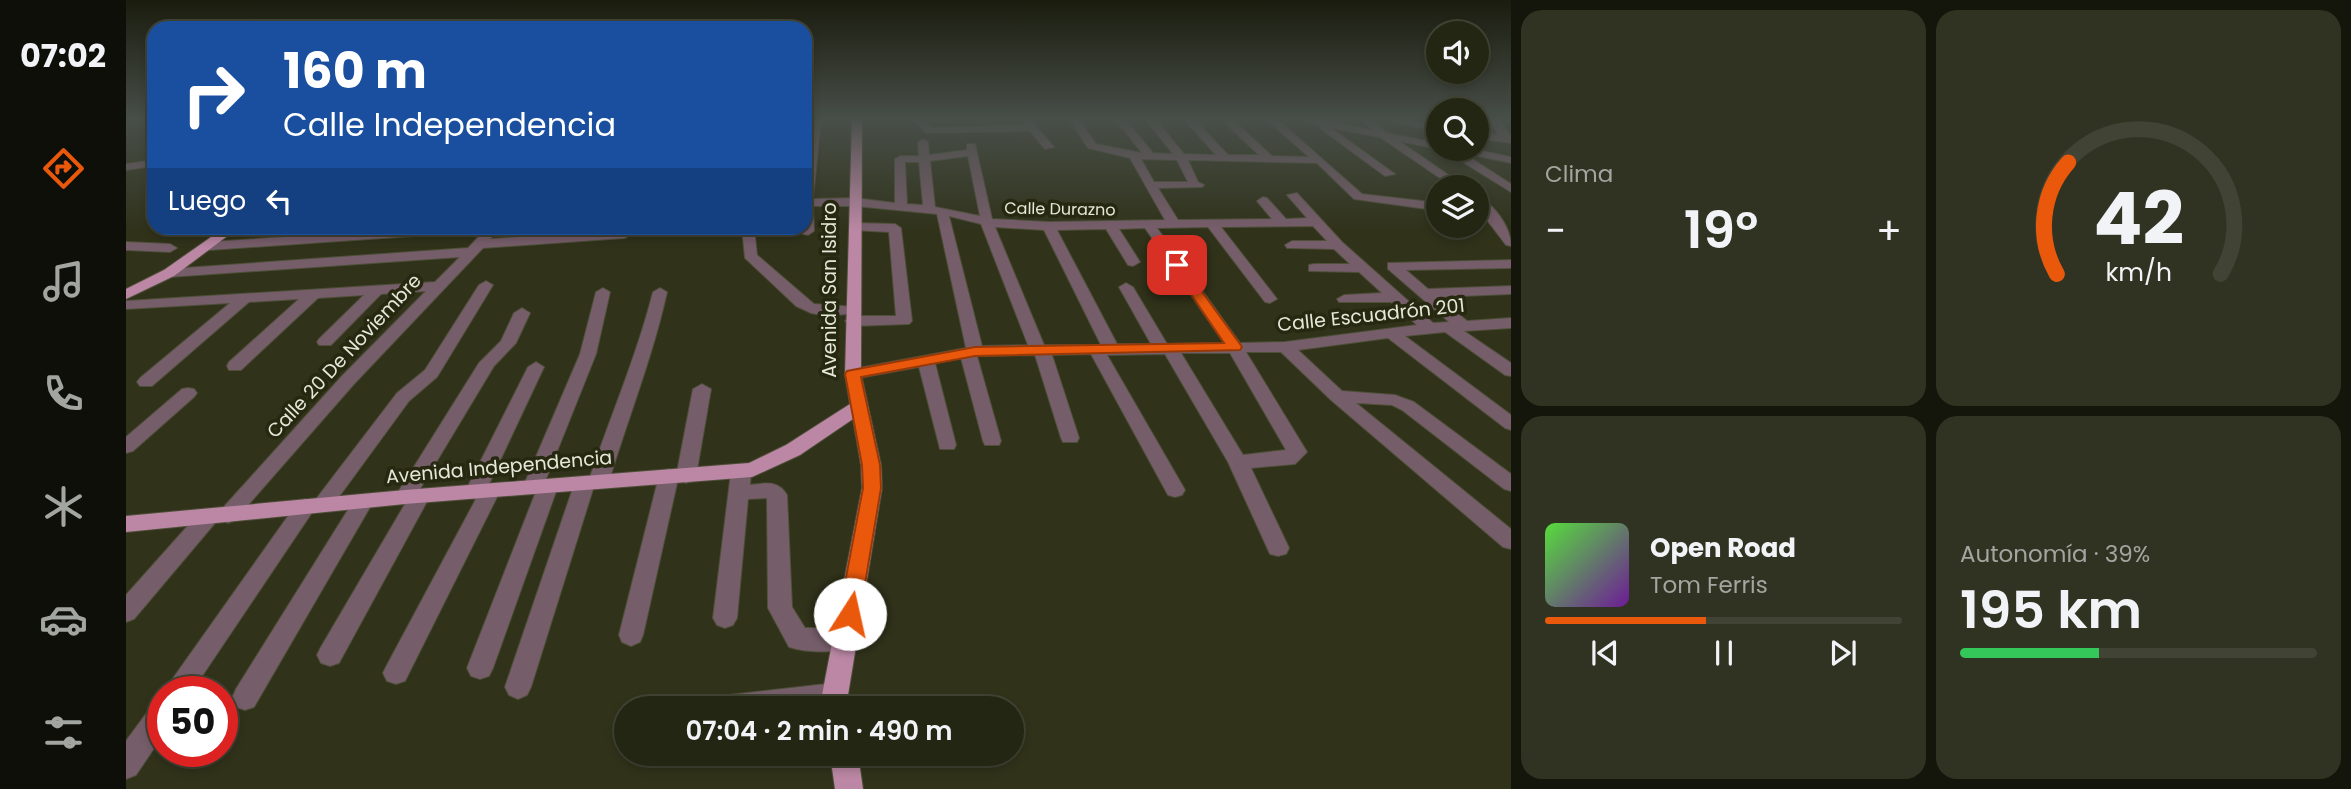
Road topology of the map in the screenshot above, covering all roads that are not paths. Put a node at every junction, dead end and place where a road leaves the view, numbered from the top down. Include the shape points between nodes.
1 (856, 156) edge
2 (900, 156) edge
3 (911, 156) edge
4 (923, 156) edge
5 (939, 156) edge
6 (973, 156) edge
7 (1135, 156) edge
8 (1174, 156) edge
9 (1180, 156) junction
10 (1266, 156) edge
11 (1315, 156) edge
12 (1364, 156) edge
13 (1414, 156) edge
14 (1489, 156) edge
15 (1225, 158) joint
16 (923, 159) junction
17 (1269, 159) junction
18 (1320, 160) junction
19 (1511, 160) edge
20 (1468, 161) edge
21 (147, 164) edge
22 (126, 167) edge
23 (1389, 174) dead end
24 (1442, 175) edge
25 (1151, 185) junction
26 (1511, 189) edge
27 (1293, 195) dead end
28 (1264, 201) dead end
29 (855, 202) junction
30 (812, 203) edge
31 (1426, 205) edge
32 (901, 207) junction
33 (936, 211) junction
34 (1489, 212) edge
35 (987, 222) junction
36 (1210, 222) junction
37 (1282, 222) junction
38 (1316, 222) junction
39 (1173, 223) junction
40 (1148, 225) junction
41 (1049, 226) junction
42 (1111, 226) junction
43 (856, 227) junction
44 (223, 235) edge
45 (369, 235) edge
46 (487, 235) edge
47 (614, 235) edge
48 (749, 235) edge
49 (1511, 242) edge
50 (1337, 244) junction
51 (1292, 245) dead end
52 (126, 246) edge
53 (209, 246) junction
54 (170, 248) dead end
55 (476, 248) junction
56 (1133, 262) dead end
57 (1450, 264) junction
58 (1511, 264) edge
59 (1314, 268) dead end
60 (1363, 268) junction
61 (169, 273) junction
62 (486, 285) dead end
63 (437, 286) junction
64 (1126, 287) dead end
65 (379, 288) junction
66 (1511, 290) edge
67 (1494, 291) junction
68 (603, 292) dead end
69 (660, 292) dead end
70 (313, 293) junction
71 (1425, 293) junction
72 (126, 295) edge
73 (246, 297) junction
74 (1395, 297) junction
75 (1270, 299) dead end
76 (1344, 299) dead end
77 (1511, 303) edge
78 (126, 305) edge
79 (522, 313) dead end
80 (853, 316) junction
81 (1508, 325) edge
82 (1456, 326) junction
83 (1429, 328) junction
84 (1391, 333) junction
85 (325, 342) dead end
86 (1234, 347) junction
87 (1285, 347) junction
88 (1040, 350) junction
89 (1167, 350) junction
90 (1105, 351) junction
91 (971, 352) junction
92 (926, 361) junction
93 (235, 366) dead end
94 (536, 367) dead end
95 (1511, 371) edge
96 (853, 374) junction
97 (146, 382) dead end
98 (702, 389) dead end
99 (188, 393) dead end
100 (1338, 396) junction
101 (859, 406) junction
102 (1506, 417) edge
103 (1070, 438) dead end
104 (992, 441) dead end
105 (947, 444) dead end
106 (126, 447) edge
107 (1238, 462) junction
108 (677, 476) junction
109 (592, 481) junction
110 (740, 483) junction
111 (1511, 484) edge
112 (541, 486) junction
113 (1175, 490) dead end
114 (482, 492) junction
115 (412, 496) junction
116 (363, 502) junction
117 (314, 506) junction
118 (218, 516) junction
119 (126, 524) edge
120 (1511, 541) edge
121 (1278, 548) dead end
122 (126, 612) edge
123 (725, 618) dead end
124 (631, 635) dead end
125 (845, 639) junction
126 (330, 655) dead end
127 (480, 668) dead end
128 (396, 673) dead end
129 (188, 676) edge
130 (518, 687) dead end
131 (837, 696) edge
132 (245, 698) dead end
133 (147, 735) edge
134 (126, 765) edge
135 (846, 766) edge
136 (849, 789) edge

1 - 29 main road, Avenida San Isidro
2 - 32 street
3 - 16 street
4 - 16 street
5 - 16 street
6 - 35 street
7 - 25 street
8 - 9 street
9 - 15 street
9 - 25 street via 1195,183
10 - 17 street
11 - 18 street
12 - 23 street
13 - 24 street
14 - 19 street
15 - 17 street
16 - 33 street
17 - 18 street
18 - 31 street via 1358,197
20 - 26 street
21 - 22 street
25 - 39 street
27 - 38 street
28 - 37 street
29 - 30 street, Calle Durazno
29 - 32 street, Calle Durazno
29 - 43 main road, Avenida San Isidro
32 - 33 street, Calle Durazno
33 - 35 street, Calle Durazno
33 - 91 street
34 - 49 street
35 - 41 street, Calle Durazno
35 - 88 street
36 - 37 street, Calle Durazno
36 - 39 street, Calle Durazno
36 - 75 street
37 - 38 street, Calle Durazno
38 - 50 street
39 - 40 street, Calle Durazno
40 - 42 street, Calle Durazno
40 - 86 street
41 - 42 street, Calle Durazno
41 - 90 street
42 - 56 street
43 - 80 main road, Avenida San Isidro
43 - 80 street via 895,228 904,321
44 - 53 main road
45 - 53 street
46 - 55 street, Calle 20 De Noviembre
47 - 55 street
48 - 80 street via 750,255 791,297 819,312
50 - 51 street
50 - 60 street
52 - 54 street
53 - 61 main road
55 - 61 street
55 - 63 street, Calle 20 De Noviembre
57 - 58 street
57 - 67 street
57 - 71 street via 1393,266
59 - 60 street
60 - 74 street
61 - 72 main road
62 - 117 street via 431,373 403,397
63 - 65 street
63 - 118 street, Calle 20 De Noviembre
64 - 89 street
65 - 70 street
65 - 85 street
66 - 67 street
67 - 71 street
67 - 77 street
68 - 112 street via 588,355
69 - 109 street via 647,346
70 - 73 street
70 - 93 street
71 - 82 street
73 - 78 street
73 - 97 street
74 - 76 street
74 - 83 street
79 - 115 street via 508,343 486,363
80 - 96 main road, Avenida San Isidro
81 - 82 street, Calle Escuadrón 201
82 - 83 street, Calle Escuadrón 201
82 - 95 street
83 - 84 street, Calle Escuadrón 201
84 - 87 street, Calle Escuadrón 201
84 - 102 street
86 - 87 street, Calle Escuadrón 201
86 - 89 street, Calle Escuadrón 201
86 - 107 street via 1297,453 1288,459
87 - 100 street
88 - 90 street, Calle Escuadrón 201
88 - 91 street, Calle Escuadrón 201
88 - 103 street
89 - 90 street, Calle Escuadrón 201
89 - 107 street
90 - 113 street
91 - 92 street, Calle Escuadrón 201
91 - 104 street
92 - 96 street, Calle Escuadrón 201
92 - 105 street
94 - 114 street
96 - 101 main road, Avenida San Isidro
98 - 108 street
99 - 106 street
100 - 111 street via 1395,400 1408,406
100 - 120 street
101 - 110 main road, Avenida Independencia
101 - 125 main road, Avenida San Isidro via 872,488
107 - 121 street
108 - 109 main road, Avenida Independencia
108 - 110 main road, Avenida Independencia
108 - 124 street
109 - 112 main road, Avenida Independencia
109 - 130 street
110 - 123 street
110 - 125 street via 777,495 780,608 798,639
112 - 114 main road, Avenida Independencia
112 - 127 street
114 - 115 main road, Avenida Independencia
114 - 128 street
115 - 116 main road, Avenida Independencia
115 - 126 street
116 - 117 main road, Avenida Independencia
116 - 132 street
117 - 118 main road, Avenida Independencia
117 - 129 street
118 - 119 main road, Avenida Independencia
118 - 122 street, Calle 20 De Noviembre
125 - 131 main road, Avenida San Isidro
133 - 134 street
135 - 136 main road

